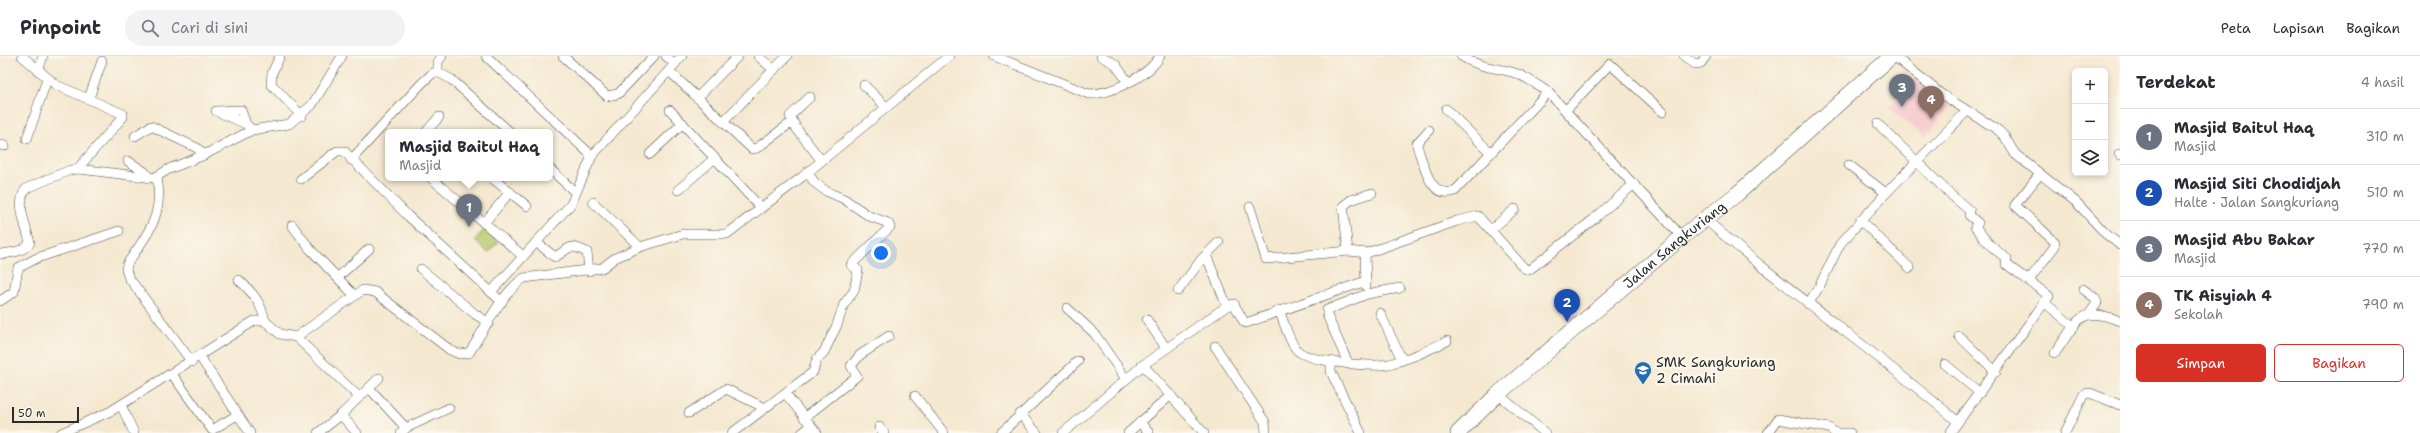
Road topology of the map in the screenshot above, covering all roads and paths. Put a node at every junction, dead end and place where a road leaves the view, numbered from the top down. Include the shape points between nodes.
1 (22, 56) edge
2 (43, 56) edge
3 (280, 56) edge
4 (342, 56) edge
5 (442, 56) edge
6 (486, 56) edge
7 (563, 56) edge
8 (654, 56) edge
9 (666, 56) edge
10 (682, 56) edge
11 (738, 56) edge
12 (758, 56) edge
13 (787, 56) edge
14 (994, 56) edge
15 (1101, 56) edge
16 (1160, 56) edge
17 (1461, 56) edge
18 (1684, 56) edge
19 (1706, 56) edge
20 (1893, 56) edge
21 (943, 58) edge
22 (1014, 59) edge
23 (102, 61) dead end
24 (672, 67) junction
25 (774, 70) junction
26 (38, 71) junction
27 (438, 72) junction
28 (47, 79) junction
29 (1128, 82) junction
30 (864, 85) dead end
31 (1548, 92) junction
32 (810, 97) dead end
33 (89, 98) junction
34 (698, 98) junction
35 (887, 108) junction
36 (1446, 109) dead end
37 (670, 110) dead end
38 (1566, 110) junction
39 (1968, 111) junction
40 (1663, 112) dead end
41 (302, 116) junction
42 (439, 117) dead end
43 (683, 122) junction
44 (723, 122) junction
45 (1878, 124) dead end
46 (795, 125) junction
47 (433, 129) edge
48 (507, 129) edge
49 (1429, 130) dead end
50 (135, 136) dead end
51 (27, 140) dead end
52 (1491, 153) junction
53 (650, 154) dead end
54 (204, 155) junction
55 (592, 156) junction
56 (715, 158) junction
57 (351, 160) junction
58 (821, 160) junction
59 (128, 161) dead end
60 (1917, 162) junction
61 (1849, 166) dead end
62 (79, 170) junction
63 (553, 172) edge
64 (807, 172) junction
65 (2040, 174) junction
66 (153, 177) junction
67 (301, 178) dead end
68 (435, 181) edge
69 (496, 181) edge
70 (1634, 184) junction
71 (678, 190) dead end
72 (510, 192) junction
73 (576, 193) junction
74 (1372, 193) dead end
75 (1886, 193) junction
76 (593, 202) dead end
77 (526, 206) dead end
78 (1250, 207) dead end
79 (761, 208) junction
80 (1515, 209) dead end
81 (1705, 219) junction
82 (1860, 220) junction
83 (484, 223) junction
84 (292, 226) dead end
85 (1491, 230) junction
86 (119, 231) dead end
87 (1682, 237) junction
88 (536, 242) junction
89 (1219, 242) dead end
90 (2120, 245) edge
91 (640, 247) junction
92 (369, 249) dead end
93 (1348, 251) junction
94 (1365, 253) junction
95 (0, 254) edge
96 (1206, 255) junction
97 (523, 256) junction
98 (1910, 268) dead end
99 (421, 269) dead end
100 (589, 271) junction
101 (338, 277) junction
102 (239, 280) dead end
103 (2029, 280) junction
104 (1366, 281) junction
105 (1400, 288) dead end
106 (2083, 289) dead end
107 (1178, 291) dead end
108 (491, 292) junction
109 (1367, 294) junction
110 (354, 295) junction
111 (0, 302) edge
112 (502, 302) junction
113 (2045, 303) junction
114 (1808, 304) junction
115 (1227, 306) junction
116 (1066, 308) dead end
117 (1279, 310) junction
118 (1380, 313) dead end
119 (2090, 313) junction
120 (1147, 320) dead end
121 (265, 321) junction
122 (2120, 321) edge
123 (489, 323) junction
124 (2074, 327) junction
125 (889, 336) dead end
126 (1959, 336) dead end
127 (296, 337) junction
128 (1446, 341) dead end
129 (1215, 346) dead end
130 (1166, 348) junction
131 (2055, 353) dead end
132 (200, 357) junction
133 (1402, 360) junction
134 (1331, 361) junction
135 (192, 362) junction
136 (1078, 362) dead end
137 (1348, 363) junction
138 (1945, 364) dead end
139 (1143, 365) junction
140 (1996, 372) junction
141 (172, 374) junction
142 (379, 378) dead end
143 (1126, 379) junction
144 (368, 388) junction
145 (785, 393) junction
146 (1980, 393) junction
147 (1498, 394) junction
148 (1171, 395) junction
149 (915, 396) dead end
150 (359, 397) junction
151 (120, 404) junction
152 (2120, 405) edge
153 (449, 408) dead end
154 (765, 408) junction
155 (689, 413) dead end
156 (1020, 414) junction
157 (237, 415) junction
158 (341, 415) junction
159 (804, 418) junction
160 (1140, 422) junction
161 (1957, 422) junction
162 (814, 429) edge
163 (404, 431) edge
164 (61, 433) edge
165 (134, 433) edge
166 (250, 433) edge
167 (318, 433) edge
168 (357, 433) edge
169 (732, 433) edge
170 (802, 433) edge
171 (944, 433) edge
172 (1001, 433) edge
173 (1037, 433) edge
174 (1063, 433) edge
175 (1128, 433) edge
176 (1150, 433) edge
177 (1204, 433) edge
178 (1266, 433) edge
179 (1361, 433) edge
180 (1458, 433) edge
181 (1545, 433) edge
182 (1768, 433) edge
183 (1836, 433) edge
184 (1850, 433) edge
185 (1950, 433) edge
186 (2065, 433) edge

1 - 26 street
2 - 26 street
3 - 41 street via 272,73 271,84
4 - 41 street via 320,94
5 - 27 street via 438,62
6 - 55 street
7 - 8 street via 607,96 613,96 618,94
9 - 24 street
10 - 24 street
11 - 34 street
12 - 25 street
13 - 25 street
14 - 22 street
15 - 29 street via 1115,64
16 - 29 street via 1148,69
17 - 31 street via 1479,66 1505,70 1528,78
18 - 19 street via 1698,64
20 - 39 street via 1941,94
20 - 81 main road, Jalan Sangkuriang
21 - 35 street
22 - 29 street via 1089,94 1109,92
23 - 33 street
24 - 34 street
24 - 55 street
25 - 44 street
26 - 28 street
27 - 48 street via 452,80
27 - 57 street via 433,73 422,83
28 - 33 street
28 - 51 street
30 - 35 street
31 - 38 street
31 - 52 street
32 - 46 street via 790,116
33 - 62 street via 119,111 123,117
34 - 44 street
35 - 58 street
36 - 52 street
37 - 43 street
38 - 40 street via 1610,64
38 - 70 street
39 - 60 street
39 - 65 street via 1998,130 2015,154
41 - 54 street via 289,124 249,127
42 - 47 street
43 - 53 street
43 - 56 street
44 - 46 street via 754,149 788,125
45 - 60 street
46 - 58 street
49 - 52 street via 1417,143 1433,187 1448,193 1455,191
50 - 54 street via 151,126 197,148
54 - 66 street
55 - 73 street
56 - 71 street
56 - 79 street
57 - 67 street via 344,151 337,151
57 - 108 street
58 - 64 street
59 - 66 street
60 - 75 street
60 - 103 street via 1950,196 1970,211 1969,215 1978,223 1975,227 1990,245 2007,259 2006,264
61 - 75 street
62 - 66 street
62 - 95 street via 70,170 33,185 23,192 23,214 30,243 27,247 14,252
63 - 73 street
64 - 79 street
64 - 145 street via 826,192 844,199 869,216 888,223 890,227 851,265 858,270 854,291 844,304 824,352 817,359 814,372
65 - 90 street via 2076,202
65 - 103 street via 2015,205 2055,242 2055,246
66 - 135 street via 160,191 159,204 152,228 127,264 126,270 129,278
68 - 83 street
69 - 72 street
70 - 85 street via 1529,270 1524,268
70 - 87 street
72 - 77 street
72 - 83 street
73 - 88 street via 571,204
74 - 93 street via 1351,200 1343,206
75 - 82 street
76 - 91 street
78 - 93 street via 1266,259
79 - 91 street via 727,234 689,233
80 - 85 street
81 - 87 main road, Jalan Sangkuriang
81 - 114 street via 1757,265
82 - 98 street
82 - 114 street via 1840,244
83 - 97 street
84 - 101 street
85 - 94 street via 1476,216
86 - 111 street via 37,258 18,268 14,292
87 - 147 main road, Jalan Sangkuriang
88 - 97 street
88 - 100 street via 555,257 567,247 573,246 587,252
89 - 96 street
91 - 100 street via 615,258 602,268
92 - 101 street
93 - 94 street
94 - 104 street
96 - 107 street
96 - 115 street
97 - 108 street
99 - 123 street
100 - 112 street via 527,276 517,283
101 - 110 street
102 - 121 street via 256,296
103 - 113 street via 2049,294
104 - 109 street
104 - 117 street
105 - 109 street
106 - 119 street via 2097,303
108 - 112 street
109 - 137 street via 1327,310
110 - 123 street via 363,290 375,292 444,346 459,354 469,353
110 - 127 street
112 - 123 street
113 - 124 street
113 - 140 street
114 - 161 street via 1913,384
115 - 117 street via 1235,305 1244,322
115 - 130 street
116 - 143 street via 1094,333
117 - 134 street via 1296,349 1306,356
118 - 133 street
119 - 122 street via 2103,314
119 - 124 street
120 - 130 street
121 - 127 street via 280,334
121 - 132 street via 254,322
124 - 131 street
125 - 159 street via 860,355 851,366 857,376
126 - 140 street
127 - 150 street
128 - 133 street
129 - 178 street via 1265,422
130 - 139 street
132 - 135 street
132 - 157 street
133 - 137 street via 1374,365
134 - 137 street
134 - 179 street via 1331,372
135 - 141 street
136 - 156 street
138 - 146 street
139 - 143 street
139 - 148 street
140 - 146 street
141 - 151 street
141 - 157 street via 212,430
142 - 144 street
143 - 174 street
144 - 150 street
144 - 163 street
145 - 154 street
145 - 159 street
146 - 161 street
147 - 180 main road, Jalan Sangkuriang
147 - 181 street
148 - 160 street
148 - 177 street
149 - 171 street
150 - 158 street
151 - 164 street
151 - 165 street
152 - 186 street via 2090,393 2084,394
153 - 163 street
154 - 155 street via 726,389
154 - 169 street
156 - 172 street
156 - 173 street
157 - 166 street
158 - 167 street
158 - 168 street
159 - 162 street
160 - 175 street
160 - 176 street
161 - 185 street
162 - 170 street
182 - 183 street via 1778,419 1829,428
183 - 184 street

